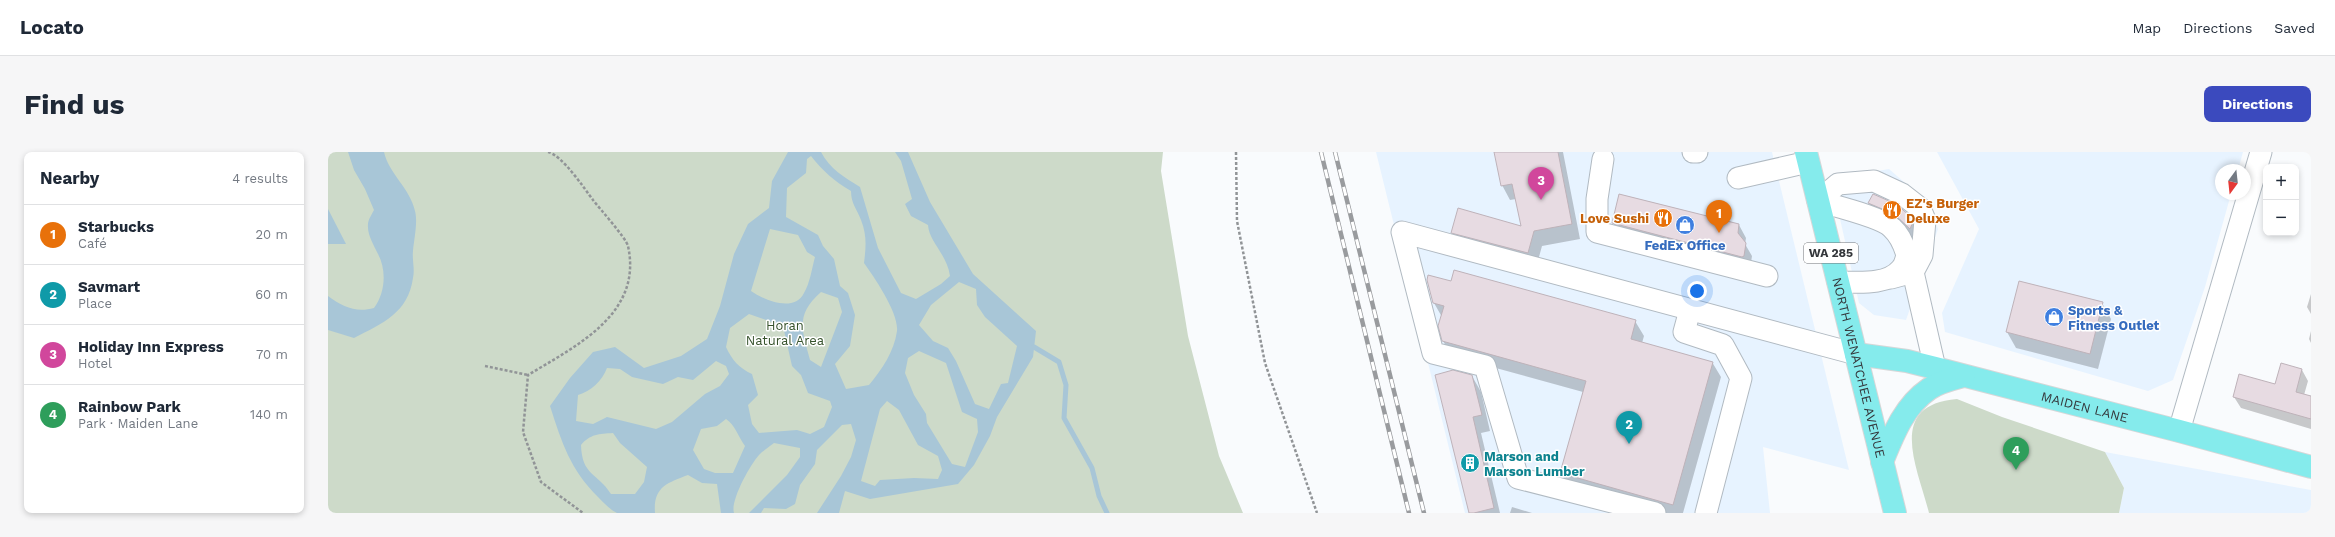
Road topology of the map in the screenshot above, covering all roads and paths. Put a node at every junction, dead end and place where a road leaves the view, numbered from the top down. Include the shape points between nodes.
1 (548, 152) edge
2 (1236, 152) edge
3 (1694, 152) edge
4 (1697, 152) edge
5 (2261, 152) edge
6 (1807, 157) edge
7 (1603, 159) dead end
8 (1738, 178) dead end
9 (1818, 201) junction
10 (1913, 272) junction
11 (1767, 276) dead end
12 (1891, 278) junction
13 (1838, 282) junction
14 (1690, 310) junction
15 (1856, 354) junction
16 (485, 366) dead end
17 (1936, 368) junction
18 (528, 375) junction
19 (1964, 376) junction
20 (2179, 431) junction
21 (1882, 462) junction
22 (2311, 468) edge
23 (583, 513) edge
24 (1317, 513) edge
25 (1655, 513) edge
26 (1706, 513) edge
27 (1895, 513) edge

1 - 18 path via 554,153 574,176 628,245 629,275 619,306 599,330
2 - 24 path via 1237,221 1265,363
3 - 4 street
5 - 20 street
6 - 8 street
6 - 9 main road, NORTH WENATCHEE AVENUE / WA 285
7 - 11 street via 1597,198 1597,232
9 - 10 street via 1838,184 1874,181 1902,194 1920,208 1925,220 1922,255
9 - 12 street via 1855,211 1891,226 1902,240 1908,255 1902,269
9 - 13 main road, NORTH WENATCHEE AVENUE / WA 285
10 - 12 street
10 - 17 street
12 - 13 street via 1865,283
13 - 15 main road, NORTH WENATCHEE AVENUE / WA 285
14 - 15 street
14 - 25 street via 1402,232 1433,353 1485,366 1518,478
14 - 26 street via 1684,332 1722,344 1741,378
15 - 17 main road, MAIDEN LANE
15 - 21 main road, NORTH WENATCHEE AVENUE / WA 285
16 - 18 path
17 - 19 main road, MAIDEN LANE
18 - 23 path via 522,432 541,482
19 - 20 main road, MAIDEN LANE
19 - 21 main road via 1930,388 1919,398 1896,429
20 - 22 main road, MAIDEN LANE
21 - 27 main road, NORTH WENATCHEE AVENUE / WA 285

